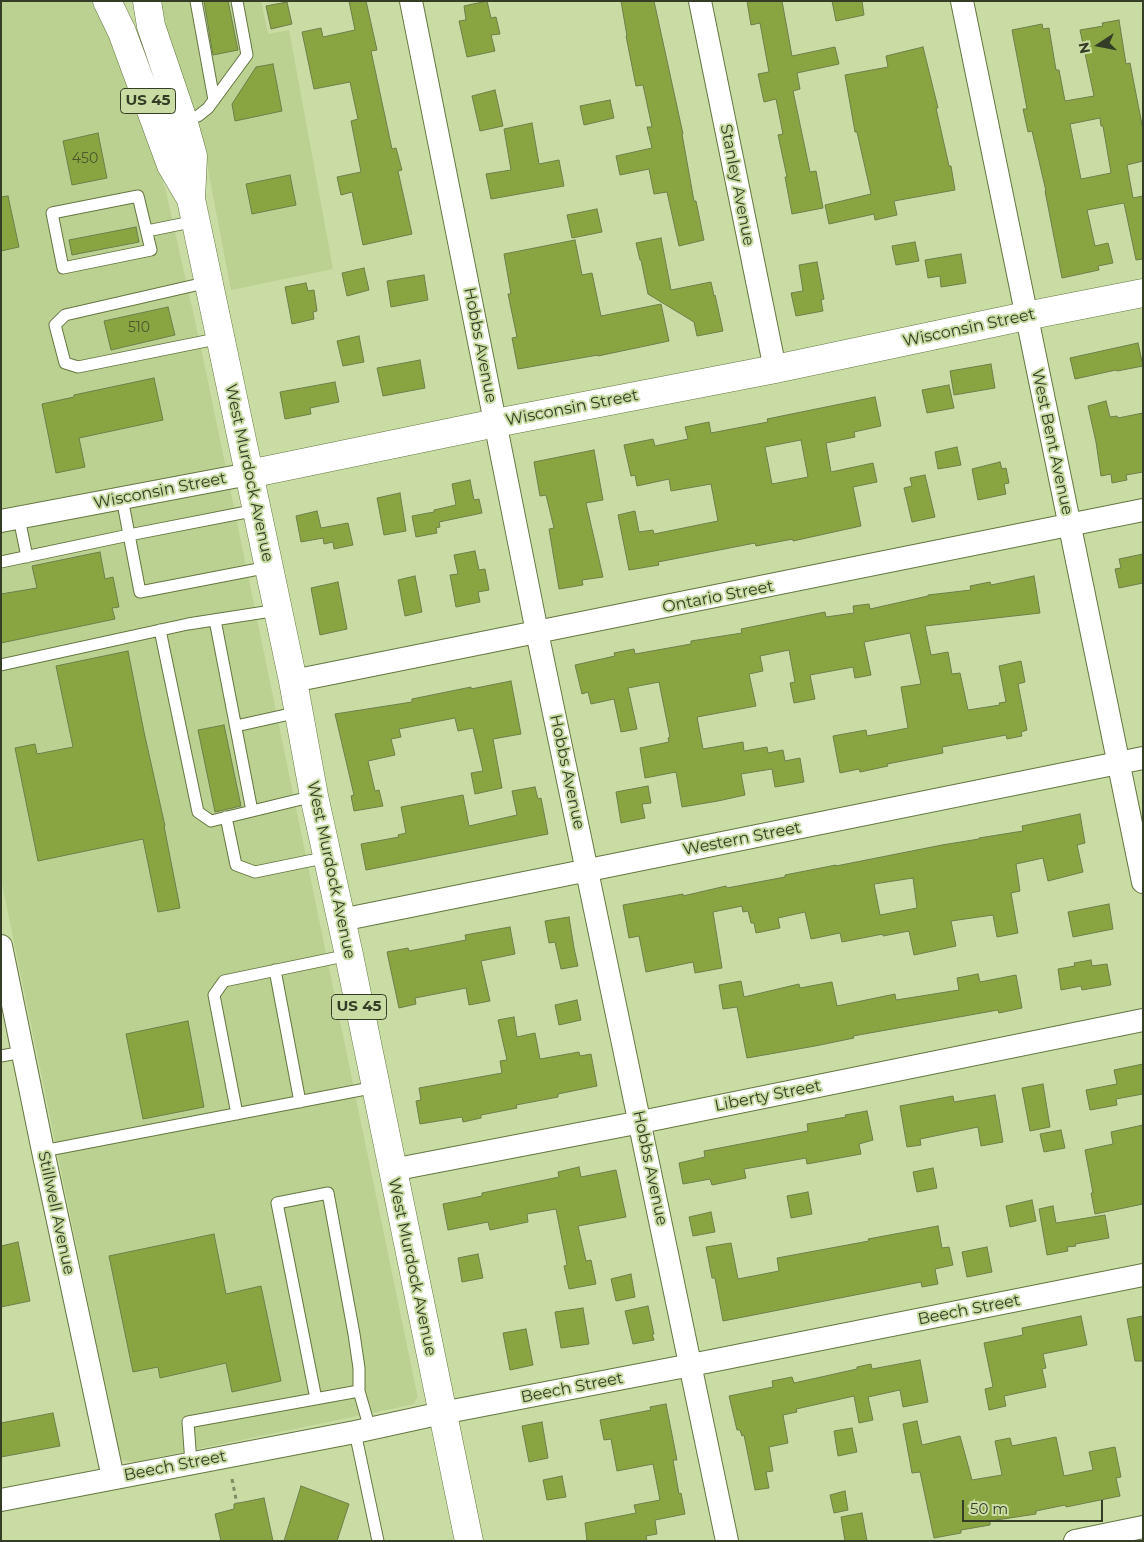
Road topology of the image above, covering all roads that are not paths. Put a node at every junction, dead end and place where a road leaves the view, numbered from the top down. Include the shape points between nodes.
1 (107, 1) edge
2 (147, 1) edge
3 (196, 1) edge
4 (411, 1) edge
5 (700, 1) edge
6 (962, 1) edge
7 (235, 9) edge
8 (214, 100) junction
9 (183, 120) junction
10 (194, 210) junction
11 (147, 231) junction
12 (209, 282) junction
13 (1143, 293) edge
14 (1026, 316) junction
15 (220, 338) junction
16 (775, 369) junction
17 (496, 423) junction
18 (249, 474) junction
19 (122, 498) junction
20 (257, 510) junction
21 (1143, 510) edge
22 (10, 520) edge
23 (1070, 526) junction
24 (129, 535) junction
25 (27, 556) junction
26 (1, 562) edge
27 (269, 567) junction
28 (278, 610) junction
29 (215, 620) junction
30 (160, 630) junction
31 (538, 632) junction
32 (1, 665) edge
33 (293, 681) junction
34 (299, 712) junction
35 (236, 726) junction
36 (1143, 758) edge
37 (1118, 763) junction
38 (314, 796) junction
39 (252, 810) junction
40 (226, 817) junction
41 (328, 857) junction
42 (587, 870) junction
43 (1143, 882) edge
44 (341, 920) junction
45 (1, 946) edge
46 (348, 955) junction
47 (275, 970) junction
48 (1143, 1020) edge
49 (12, 1054) edge
50 (376, 1087) junction
51 (300, 1102) junction
52 (237, 1114) junction
53 (641, 1122) junction
54 (43, 1151) junction
55 (392, 1170) junction
56 (1143, 1275) edge
57 (691, 1365) junction
58 (359, 1391) junction
59 (316, 1399) junction
60 (442, 1413) junction
61 (363, 1430) junction
62 (191, 1463) junction
63 (112, 1478) junction
64 (1, 1500) edge
65 (1143, 1527) edge
66 (378, 1541) edge
67 (469, 1541) edge
68 (727, 1541) edge
69 (1075, 1541) edge

1 - 10 main road, West Murdock Avenue / US 45 via 122,32 172,165
2 - 9 main road, West Murdock Avenue / US 45 via 151,26
3 - 8 lane via 207,40
4 - 17 street, Hobbs Avenue
5 - 16 street, Stanley Avenue
6 - 14 street, West Bent Avenue
7 - 8 lane via 247,55
8 - 9 lane via 198,116
9 - 10 main road, West Murdock Avenue / US 45 via 194,156
10 - 11 lane
10 - 12 main road, West Murdock Avenue / US 45
11 - 11 lane via 138,196 52,214 63,268 151,250
12 - 15 main road, West Murdock Avenue / US 45
12 - 15 lane via 65,315 55,324 65,363 78,367
13 - 14 main road, Wisconsin Street
14 - 16 main road, Wisconsin Street
14 - 23 street, West Bent Avenue
15 - 18 main road, West Murdock Avenue / US 45
16 - 17 main road, Wisconsin Street
17 - 18 main road, Wisconsin Street
17 - 31 street, Hobbs Avenue
18 - 19 street, Wisconsin Street
18 - 20 main road, West Murdock Avenue / US 45
19 - 22 street, Wisconsin Street
19 - 24 lane
20 - 24 lane
20 - 27 main road, West Murdock Avenue / US 45
21 - 23 street, Ontario Street
22 - 25 lane
23 - 31 street, Ontario Street
23 - 37 street, West Bent Avenue
24 - 25 lane
24 - 27 lane via 140,592
25 - 26 lane
27 - 28 main road, West Murdock Avenue / US 45
28 - 29 lane
28 - 33 main road, West Murdock Avenue / US 45
29 - 30 lane
29 - 35 lane
30 - 32 lane
30 - 40 lane via 198,812 211,821
31 - 33 street, Ontario Street
31 - 42 street, Hobbs Avenue
33 - 34 main road, West Murdock Avenue / US 45
34 - 35 lane
34 - 38 main road, West Murdock Avenue / US 45
35 - 39 lane
36 - 37 street, Western Street
37 - 42 street, Western Street
37 - 43 street, West Bent Avenue
38 - 39 lane
38 - 41 main road, West Murdock Avenue / US 45
39 - 40 lane
40 - 41 lane via 236,865 255,872
41 - 44 main road, West Murdock Avenue / US 45
42 - 44 street, Western Street
42 - 53 street, Hobbs Avenue
44 - 46 main road, West Murdock Avenue / US 45
45 - 49 street, Stillwell Avenue
46 - 47 lane
46 - 50 main road, West Murdock Avenue / US 45
47 - 51 lane
47 - 52 lane via 224,980 214,995
48 - 53 street, Liberty Street
49 - 54 street, Stillwell Avenue
50 - 51 lane
50 - 55 main road, West Murdock Avenue / US 45
51 - 52 lane
52 - 54 lane
53 - 55 street, Liberty Street
53 - 57 street, Hobbs Avenue
54 - 63 street, Stillwell Avenue
55 - 60 main road, West Murdock Avenue / US 45
56 - 57 street, Beech Street
57 - 60 street, Beech Street
57 - 68 street, Hobbs Avenue
58 - 59 lane
58 - 59 lane via 354,1334 328,1193 277,1203
58 - 61 lane
59 - 62 lane via 188,1422
60 - 61 street, Beech Street
60 - 67 main road, West Murdock Avenue / US 45
61 - 62 street, Beech Street
61 - 66 lane
62 - 63 street, Beech Street
63 - 64 street, Beech Street
65 - 69 street

